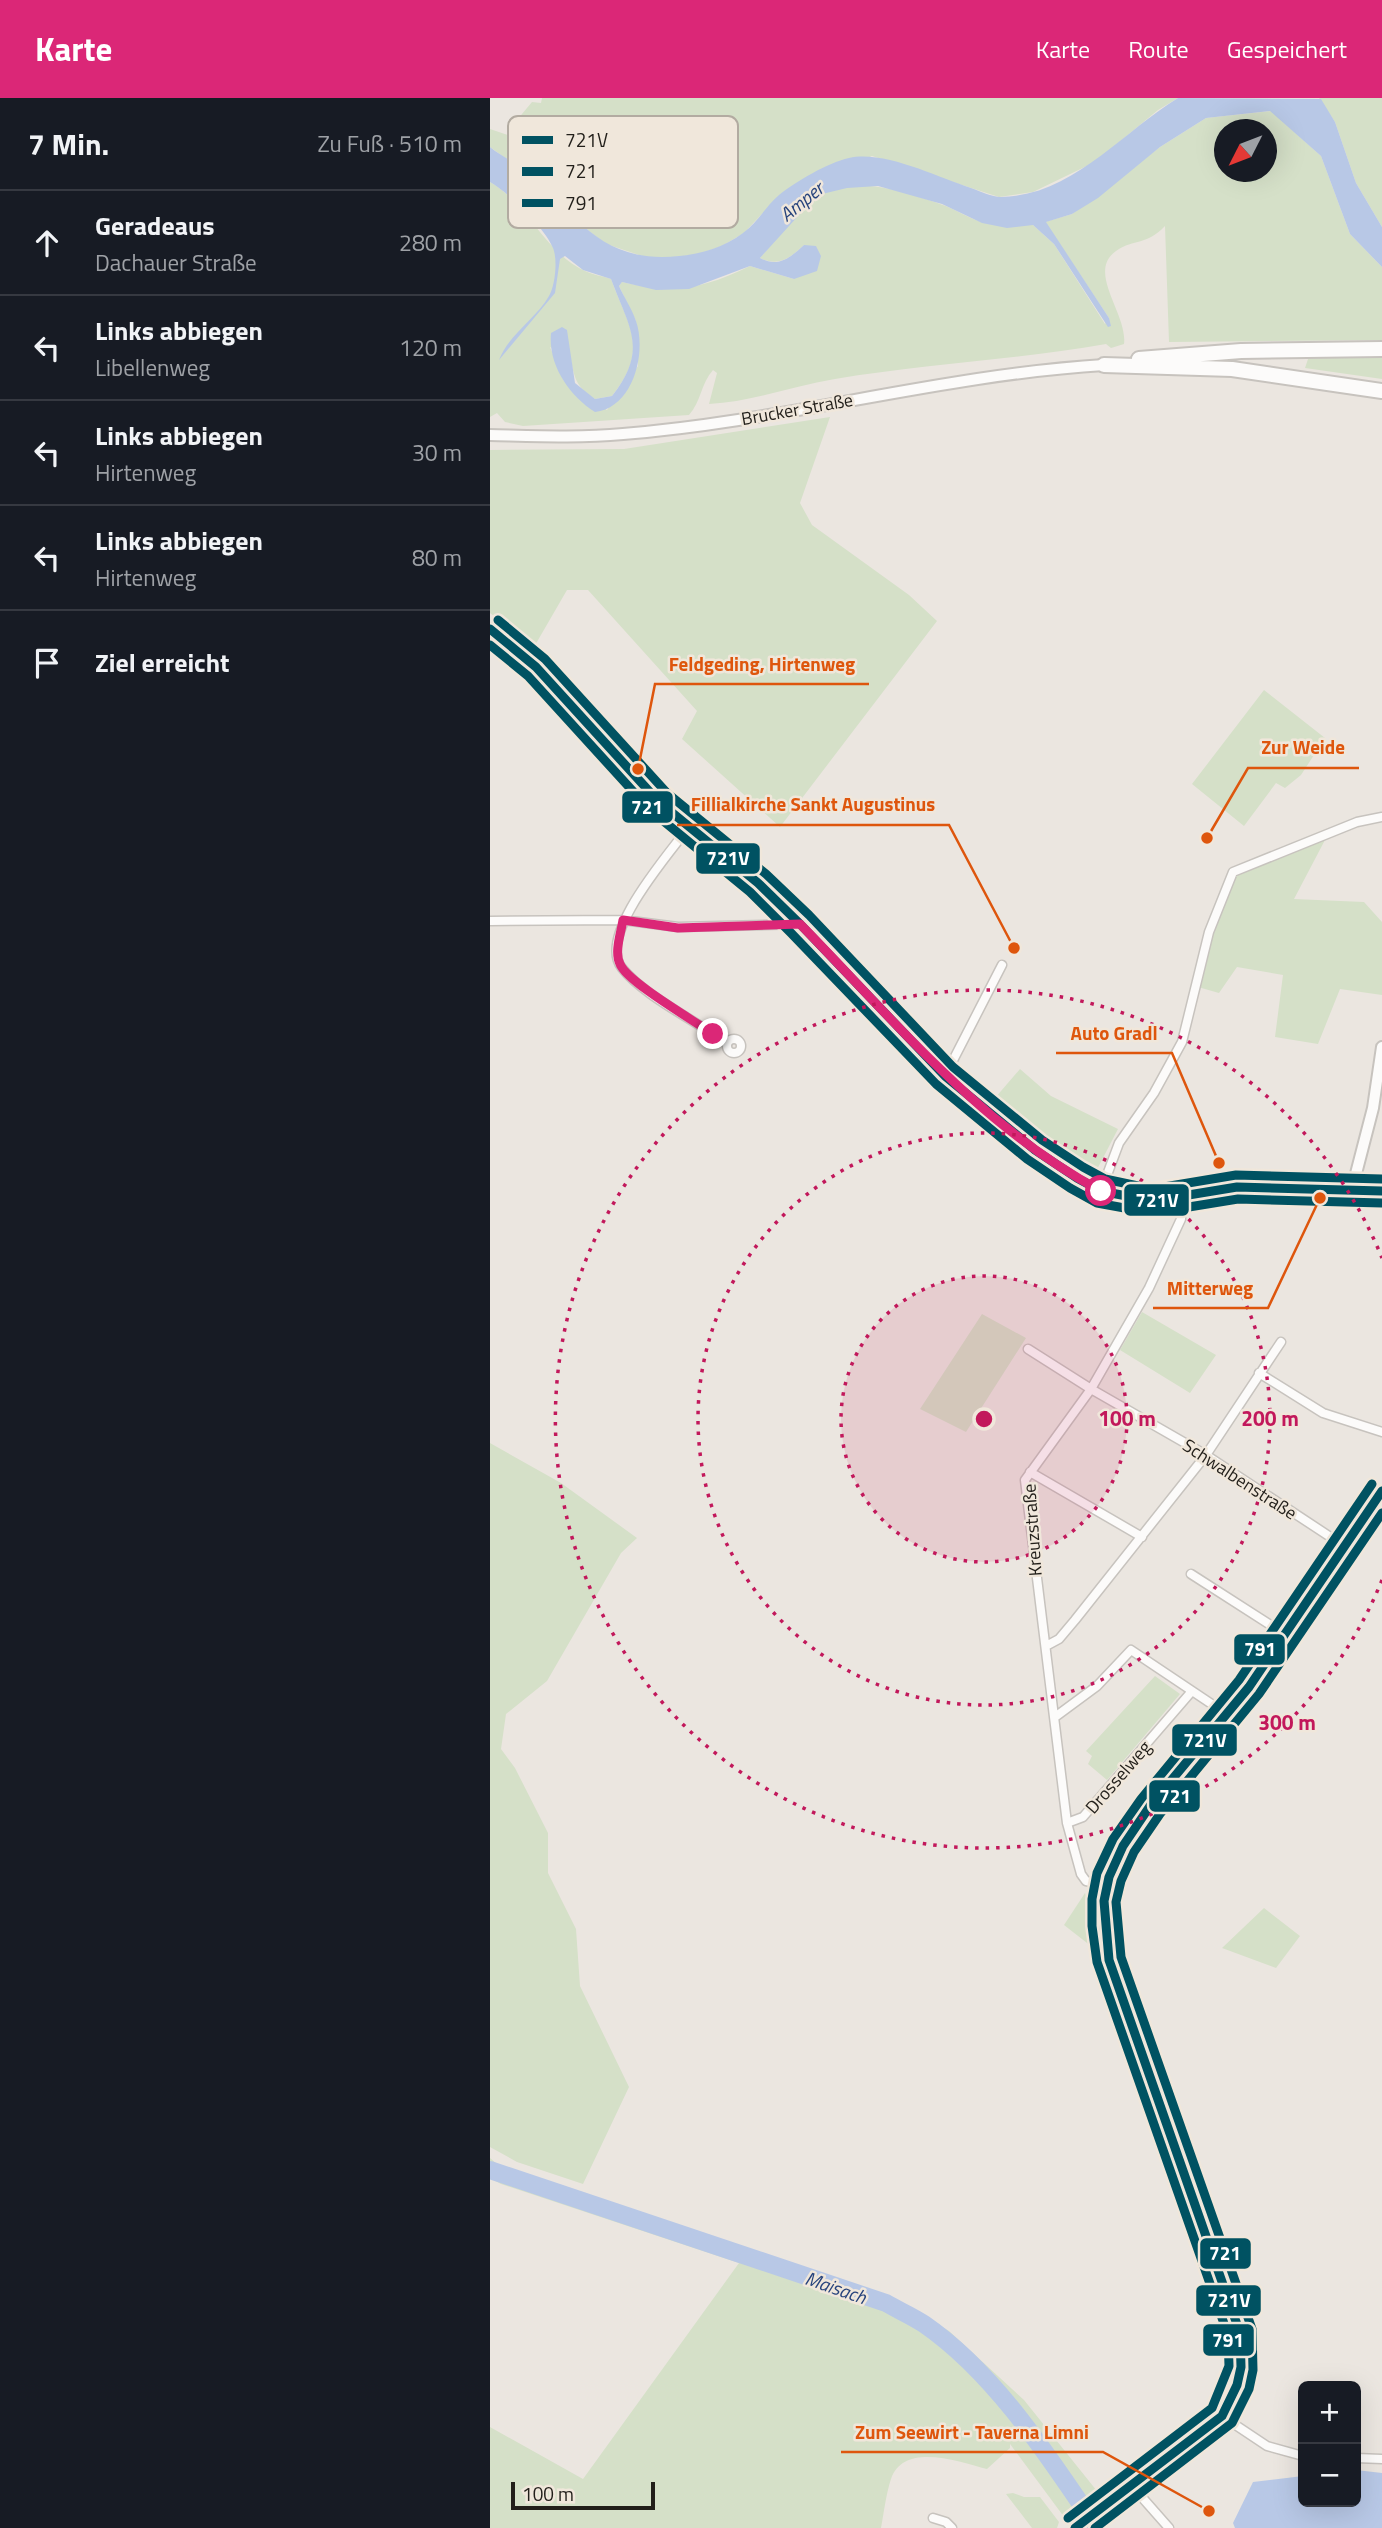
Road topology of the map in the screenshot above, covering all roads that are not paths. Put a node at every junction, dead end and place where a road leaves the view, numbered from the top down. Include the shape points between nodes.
1 (1382, 349) edge
2 (1104, 365) junction
3 (1382, 391) edge
4 (490, 435) edge
5 (490, 629) edge
6 (1382, 817) edge
7 (688, 828) junction
8 (623, 920) junction
9 (490, 921) edge
10 (800, 924) junction
11 (1002, 965) dead end
12 (727, 1044) dead end
13 (1382, 1047) edge
14 (945, 1076) junction
15 (1352, 1189) junction
16 (1101, 1191) junction
17 (1382, 1191) edge
18 (1181, 1196) junction
19 (1281, 1342) dead end
20 (1028, 1349) dead end
21 (1259, 1373) junction
22 (1091, 1390) junction
23 (1382, 1432) edge
24 (1206, 1455) junction
25 (1030, 1472) junction
26 (1382, 1491) edge
27 (1142, 1537) junction
28 (1344, 1546) junction
29 (1191, 1574) dead end
30 (1286, 1635) junction
31 (1046, 1646) junction
32 (1192, 1691) junction
33 (1228, 1715) junction
34 (1055, 1717) junction
35 (1067, 1823) junction
36 (1106, 1885) junction
37 (1222, 2416) junction
38 (1298, 2455) edge
39 (1361, 2458) edge
40 (1382, 2459) edge
41 (1135, 2484) junction
42 (933, 2518) dead end
43 (951, 2528) edge
44 (1075, 2528) edge
45 (1169, 2528) edge

1 - 2 highway via 1164,356
2 - 3 highway via 1232,369
2 - 4 street, Brucker Straße via 953,380 654,431 568,437
5 - 7 street via 536,667
6 - 16 street via 1357,822 1233,872 1209,932 1182,1042 1119,1143
7 - 8 street
7 - 10 street via 758,883
8 - 9 street
8 - 10 street via 678,928
8 - 12 street via 617,952 620,965 634,980
10 - 14 street
11 - 14 street
13 - 15 street via 1373,1108
14 - 16 street via 1035,1150
15 - 17 street
15 - 18 street via 1237,1187
16 - 18 street via 1152,1201
18 - 22 street, Kreuzstraße via 1181,1219 1170,1247
19 - 21 street
20 - 22 street, Schwalbenstraße
21 - 23 street via 1323,1413
21 - 24 street
22 - 24 street, Schwalbenstraße
22 - 25 street, Kreuzstraße
24 - 27 street
24 - 28 street, Schwalbenstraße
25 - 27 street
25 - 31 street, Kreuzstraße via 1025,1480
26 - 28 street
27 - 31 street via 1067,1629
28 - 30 street
29 - 30 street
30 - 33 street
31 - 34 street, Kreuzstraße
32 - 33 street
32 - 34 street via 1131,1650 1097,1686
32 - 35 street, Drosselweg via 1083,1817
33 - 36 street via 1133,1831
34 - 35 street, Kreuzstraße
35 - 36 street, Kreuzstraße via 1086,1881
36 - 37 street via 1109,1960 1240,2333 1241,2367
37 - 38 street via 1267,2446
37 - 41 street
39 - 40 street
41 - 44 street
41 - 45 street
42 - 43 street

